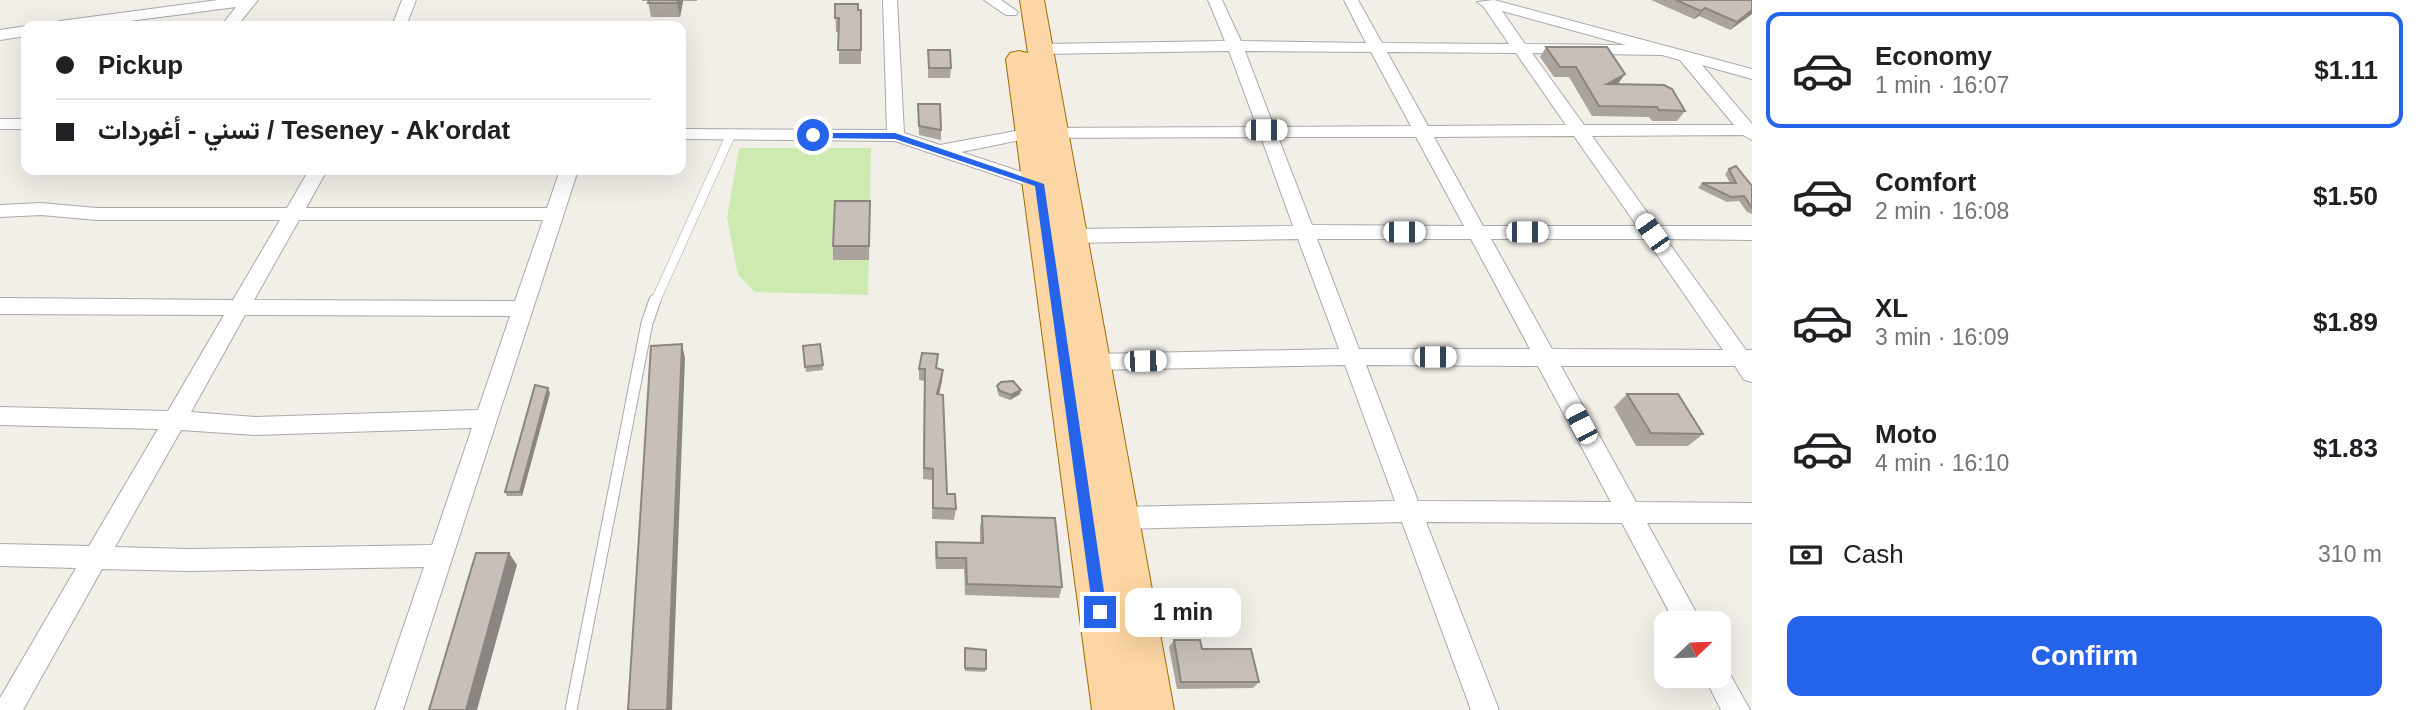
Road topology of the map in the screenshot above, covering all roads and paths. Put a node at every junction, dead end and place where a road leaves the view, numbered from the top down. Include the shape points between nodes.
1 (249, 0) edge
2 (409, 0) edge
3 (890, 0) edge
4 (1215, 0) edge
5 (1351, 0) edge
6 (1483, 1) edge
7 (1011, 3) edge
8 (131, 21) edge
9 (233, 21) edge
10 (401, 21) edge
11 (21, 32) edge
12 (0, 34) edge
13 (1235, 46) junction
14 (1377, 47) junction
15 (1521, 48) junction
16 (1040, 49) junction
17 (1662, 50) junction
18 (1687, 58) junction
19 (1752, 74) edge
20 (0, 124) edge
21 (21, 124) edge
22 (1266, 130) junction
23 (1422, 130) junction
24 (1580, 132) junction
25 (1750, 132) edge
26 (1043, 133) junction
27 (686, 134) edge
28 (732, 134) junction
29 (895, 136) junction
30 (940, 150) junction
31 (315, 175) edge
32 (567, 175) edge
33 (1040, 184) junction
34 (0, 211) edge
35 (292, 214) junction
36 (554, 214) junction
37 (1305, 232) junction
38 (1477, 232) junction
39 (1652, 233) junction
40 (1752, 233) edge
41 (1072, 236) junction
42 (0, 306) edge
43 (239, 307) junction
44 (522, 309) junction
45 (1352, 357) junction
46 (1545, 358) junction
47 (1093, 362) junction
48 (1748, 363) edge
49 (0, 416) edge
50 (486, 419) junction
51 (174, 421) junction
52 (1410, 511) junction
53 (1629, 512) junction
54 (1752, 513) edge
55 (1119, 517) junction
56 (0, 555) edge
57 (96, 556) junction
58 (440, 556) junction
59 (1683, 611) edge
60 (1724, 688) edge
61 (8, 710) edge
62 (389, 710) edge
63 (571, 710) edge
64 (1115, 710) edge
65 (1152, 710) edge
66 (1485, 710) edge
67 (1736, 710) edge

1 - 8 street
1 - 9 street
2 - 10 street
3 - 29 street
4 - 13 street
5 - 14 street
6 - 15 street
6 - 17 street
7 - 16 main road
7 - 26 main road
11 - 12 street
13 - 14 street
13 - 16 street
13 - 22 street
14 - 15 street
14 - 23 street
15 - 17 street
15 - 24 street
16 - 26 main road
17 - 18 street
18 - 19 street
18 - 25 street
20 - 21 street
22 - 23 street
22 - 26 street
22 - 37 street
23 - 24 street
23 - 38 street
24 - 25 street
24 - 39 street
26 - 30 street
26 - 33 main road
26 - 41 main road
27 - 28 street
28 - 29 street
28 - 63 lane via 647,323
29 - 30 street
30 - 33 street
31 - 35 street
32 - 36 street
33 - 64 main road
34 - 35 street
35 - 36 street
35 - 43 street
36 - 44 street
37 - 38 street
37 - 41 street
37 - 45 street
38 - 39 street
38 - 46 street
39 - 40 street
39 - 48 street
41 - 47 main road
42 - 43 street
43 - 44 street
43 - 51 street
44 - 50 street
45 - 46 street
45 - 47 street
45 - 52 street
46 - 48 street
46 - 53 street
47 - 55 main road
49 - 51 street
50 - 51 street via 255,426
50 - 58 street
51 - 57 street
52 - 53 street
52 - 55 street
52 - 66 street
53 - 54 street
53 - 59 street
55 - 65 main road
56 - 57 street
57 - 58 street via 188,560
57 - 61 street
58 - 62 street
60 - 67 street

